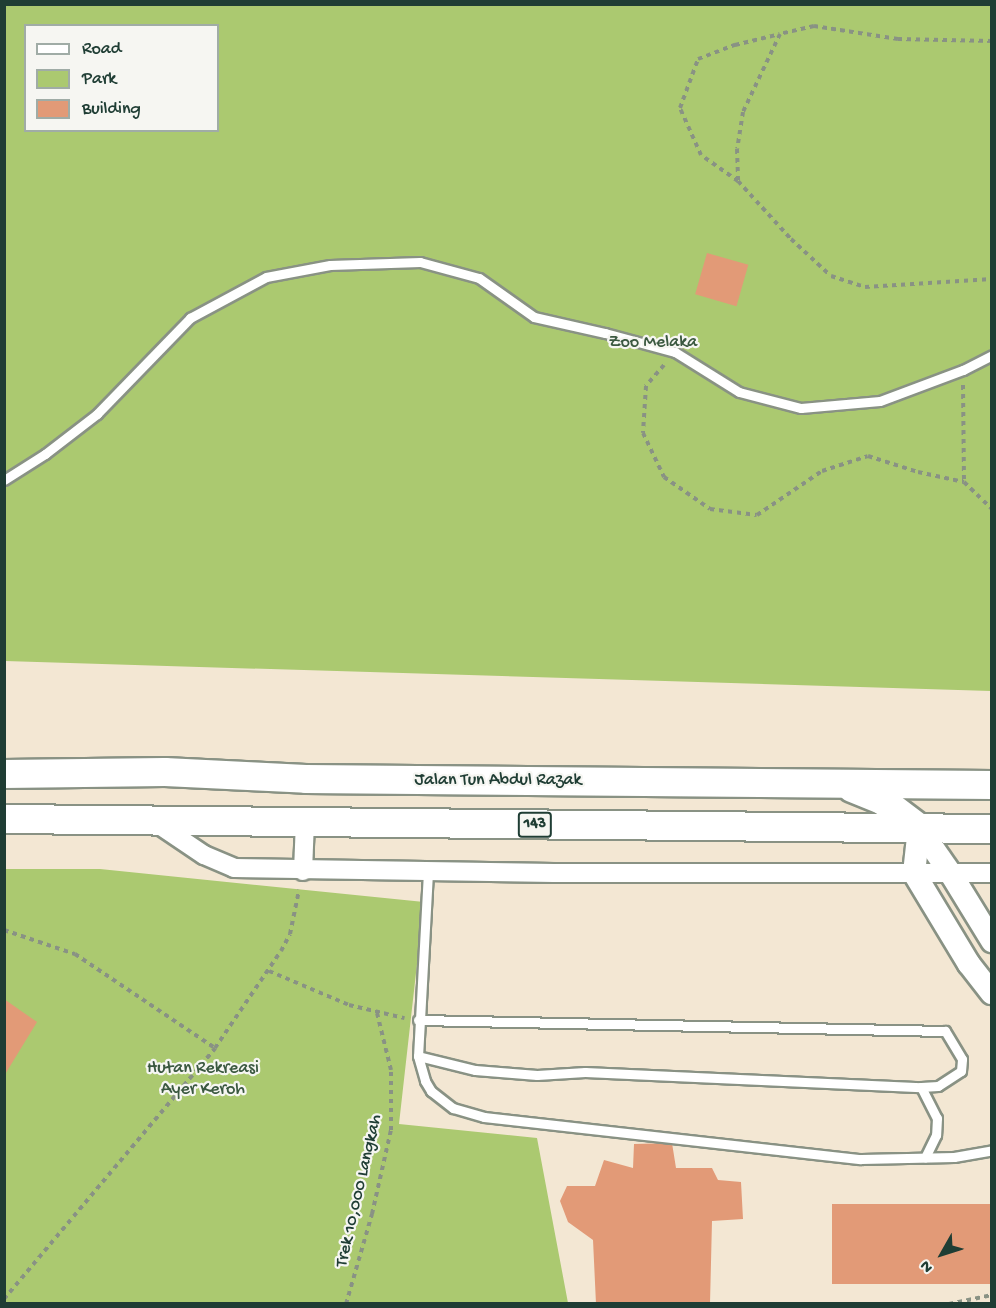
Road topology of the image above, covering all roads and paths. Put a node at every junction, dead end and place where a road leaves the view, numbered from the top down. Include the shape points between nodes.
1 (780, 34) junction
2 (992, 41) edge
3 (738, 182) junction
4 (992, 279) edge
5 (675, 352) junction
6 (992, 355) edge
7 (963, 370) junction
8 (4, 480) edge
9 (964, 482) junction
10 (992, 509) edge
11 (4, 774) edge
12 (837, 784) junction
13 (988, 785) edge
14 (4, 819) edge
15 (151, 820) junction
16 (305, 822) junction
17 (919, 828) junction
18 (992, 829) edge
19 (303, 871) junction
20 (428, 872) junction
21 (914, 873) junction
22 (951, 873) junction
23 (992, 873) edge
24 (4, 930) edge
25 (989, 930) edge
26 (269, 971) junction
27 (992, 993) edge
28 (377, 1013) junction
29 (418, 1020) junction
30 (215, 1048) junction
31 (418, 1056) junction
32 (921, 1087) junction
33 (992, 1150) edge
34 (925, 1158) junction
35 (992, 1295) edge
36 (4, 1299) edge
37 (346, 1304) edge
38 (949, 1304) edge

1 - 2 path via 814,26 898,39
1 - 3 path via 743,112 737,149
1 - 3 path via 698,59 680,108 701,155
3 - 4 path via 831,276 865,287
5 - 7 lane via 739,392 801,408 880,401
5 - 8 lane via 534,317 479,278 420,262 330,265 266,277 190,318 97,414
5 - 9 path via 646,386 643,433 664,477 710,509 757,515 822,471 868,456
6 - 7 lane
7 - 9 path
9 - 10 path
11 - 12 highway, Jalan Tun Abdul Razak via 165,772 306,779
12 - 13 highway, Jalan Tun Abdul Razak
12 - 17 highway via 882,800
13 - 17 highway via 948,800
14 - 15 highway, 143
15 - 16 highway, 143
15 - 19 street via 204,855 234,867
16 - 17 highway, 143
16 - 19 street
17 - 18 highway, 143
17 - 21 street
17 - 22 street
19 - 20 street
19 - 26 path via 290,934
20 - 21 street
20 - 29 lane
21 - 22 street
21 - 27 street via 969,964
22 - 23 street
22 - 25 street
24 - 30 path via 75,954
26 - 28 path
26 - 30 path
28 - 29 path
28 - 37 path, Trek 10,000 Langkah via 391,1070 391,1130
29 - 31 lane
29 - 32 lane via 945,1030 962,1059 961,1071 938,1086
30 - 36 path
31 - 32 lane via 476,1070 537,1075 585,1072
31 - 34 lane via 431,1091 468,1114 861,1159
32 - 34 lane via 937,1118 936,1135
33 - 34 lane
35 - 38 path

